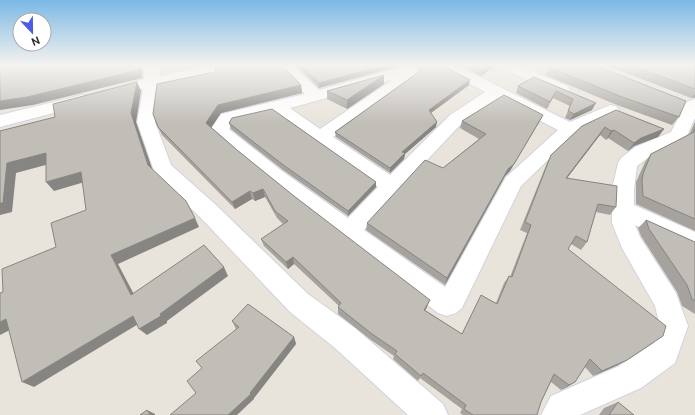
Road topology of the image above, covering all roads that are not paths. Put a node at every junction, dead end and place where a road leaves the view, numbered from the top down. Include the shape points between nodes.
1 (133, 84) edge
2 (151, 84) edge
3 (304, 84) edge
4 (355, 84) edge
5 (395, 84) edge
6 (482, 84) edge
7 (550, 84) edge
8 (122, 90) edge
9 (497, 92) junction
10 (315, 95) junction
11 (99, 96) edge
12 (688, 104) edge
13 (276, 107) junction
14 (0, 121) edge
15 (570, 129) junction
16 (320, 138) junction
17 (391, 186) junction
18 (622, 209) junction
19 (349, 232) junction
20 (695, 243) edge
21 (432, 415) edge
22 (557, 415) edge

1 - 8 street
2 - 21 street via 146,122 162,169 299,302 351,343
3 - 10 street
4 - 10 street
5 - 16 street
6 - 9 street
7 - 15 street via 617,112
9 - 15 street
9 - 17 street via 456,119
10 - 13 street
11 - 14 street
12 - 18 street via 668,132 663,144 642,152 628,163
13 - 16 street
13 - 19 street via 227,118 220,130 253,159
15 - 19 street via 513,182 453,299 447,304
16 - 17 street
17 - 19 street
18 - 20 street
18 - 22 street via 623,223 630,241 667,302 674,326 665,353 630,377 562,407

